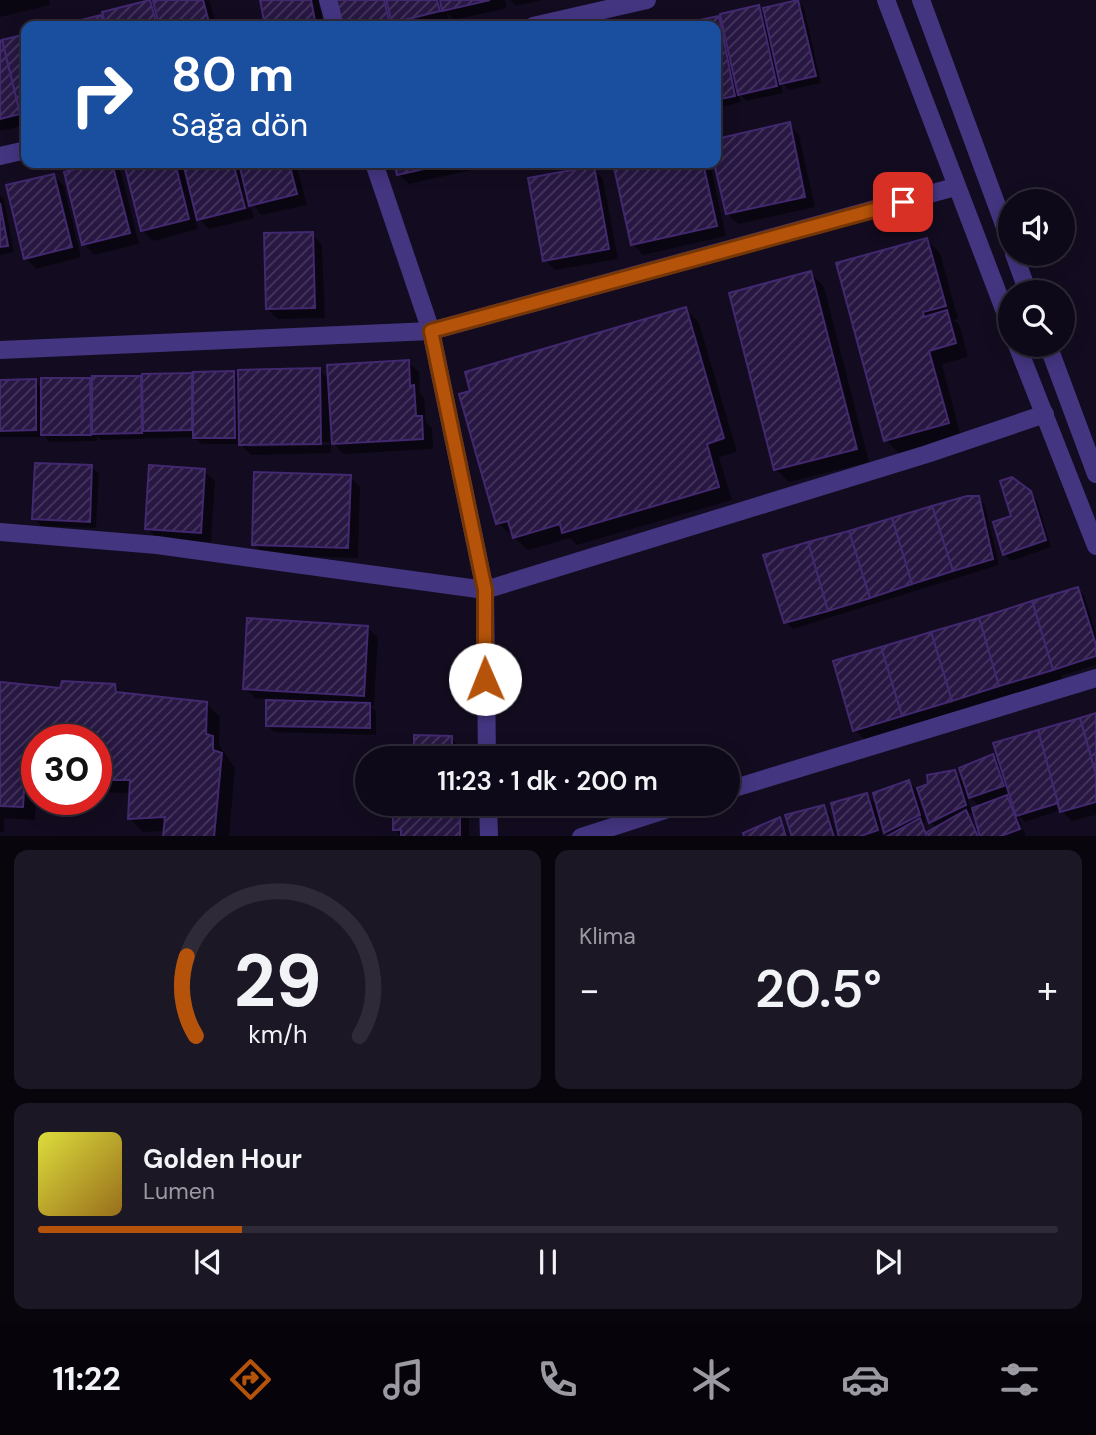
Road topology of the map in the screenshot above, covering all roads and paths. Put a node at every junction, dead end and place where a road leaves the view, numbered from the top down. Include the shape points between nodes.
1 (328, 0) edge
2 (647, 0) edge
3 (886, 0) edge
4 (921, 0) edge
5 (334, 21) edge
6 (555, 21) edge
7 (21, 151) edge
8 (0, 156) edge
9 (376, 168) edge
10 (955, 187) junction
11 (998, 209) edge
12 (998, 296) edge
13 (431, 331) junction
14 (0, 350) edge
15 (1022, 357) edge
16 (1052, 357) edge
17 (1045, 414) junction
18 (1096, 474) edge
19 (0, 533) edge
20 (1096, 546) edge
21 (485, 590) junction
22 (1096, 678) edge
23 (487, 746) edge
24 (740, 786) edge
25 (488, 816) edge
26 (646, 816) edge
27 (489, 836) edge
28 (582, 836) edge

1 - 5 street
2 - 6 street
3 - 10 street
4 - 11 street
7 - 8 street
9 - 13 street
10 - 12 street
10 - 13 street
13 - 14 street
13 - 21 street
15 - 17 street
16 - 18 street
17 - 20 street
17 - 21 street
19 - 21 street via 157,545
21 - 23 street
22 - 24 street
25 - 27 street
26 - 28 street

